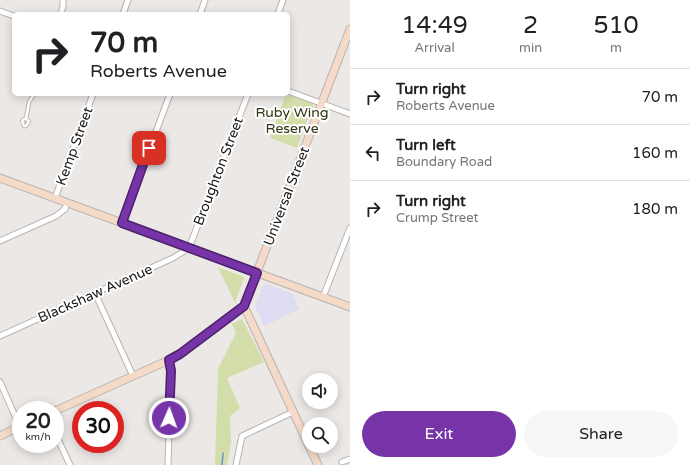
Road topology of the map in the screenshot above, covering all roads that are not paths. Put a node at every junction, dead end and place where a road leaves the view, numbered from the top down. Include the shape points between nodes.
1 (63, 0) edge
2 (128, 0) edge
3 (205, 0) edge
4 (283, 0) edge
5 (62, 12) edge
6 (124, 12) edge
7 (201, 12) edge
8 (279, 12) edge
9 (1, 13) edge
10 (12, 16) edge
11 (350, 30) edge
12 (290, 92) edge
13 (33, 96) edge
14 (92, 96) edge
15 (169, 96) edge
16 (247, 96) edge
17 (322, 104) junction
18 (350, 114) edge
19 (26, 119) dead end
20 (0, 178) edge
21 (55, 198) junction
22 (67, 203) junction
23 (122, 223) junction
24 (350, 228) edge
25 (0, 241) edge
26 (189, 248) junction
27 (257, 273) junction
28 (95, 293) junction
29 (323, 297) junction
30 (244, 306) junction
31 (350, 307) edge
32 (0, 336) edge
33 (169, 360) junction
34 (133, 376) junction
35 (0, 382) edge
36 (12, 407) edge
37 (64, 407) edge
38 (293, 412) junction
39 (12, 430) edge
40 (302, 431) edge
41 (0, 436) edge
42 (64, 452) edge
43 (312, 453) edge
44 (350, 459) edge
45 (342, 462) dead end
46 (70, 465) edge
47 (168, 465) edge
48 (236, 465) edge
49 (318, 465) edge

1 - 5 street
2 - 6 street
3 - 7 street
4 - 8 street
9 - 10 street
11 - 17 street, Universal Street
12 - 17 street
13 - 19 lane
14 - 21 street, Kemp Street
15 - 23 street
16 - 26 street, Broughton Street
17 - 18 street
17 - 27 street, Universal Street
20 - 21 street
21 - 22 street
22 - 23 street
22 - 25 street via 65,209 56,216
23 - 26 street
24 - 29 street
26 - 27 street
26 - 28 street, Blackshaw Avenue via 174,258
27 - 29 street
27 - 30 street, Universal Street
28 - 32 street, Blackshaw Avenue
28 - 34 street
29 - 31 street
30 - 33 street
30 - 38 street
33 - 34 street
33 - 47 street via 171,371
34 - 37 street
35 - 36 street
38 - 40 street
38 - 48 street via 242,436
39 - 41 street
42 - 46 street
43 - 49 street
44 - 45 street

